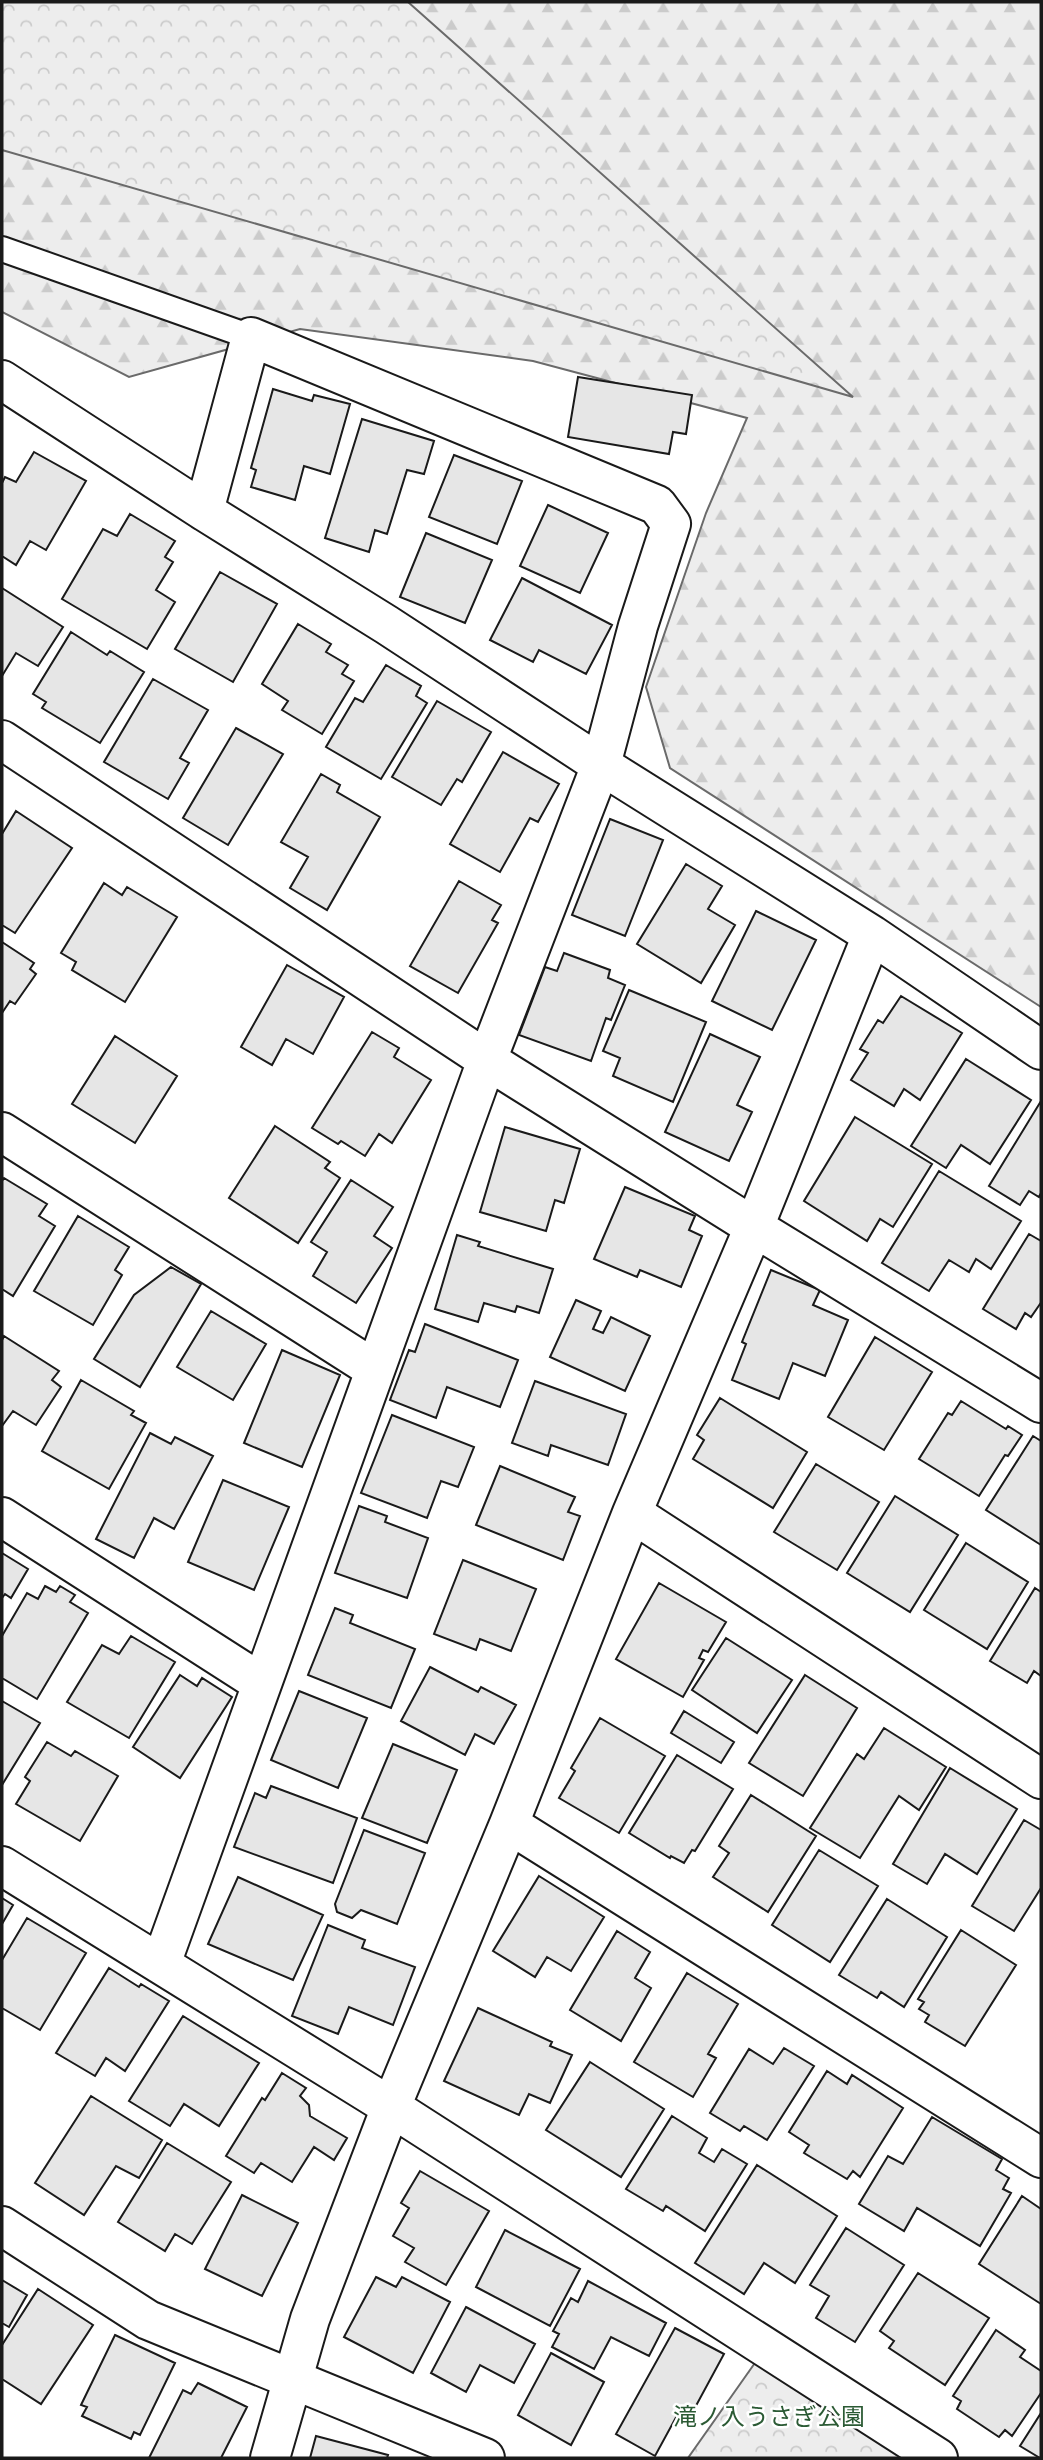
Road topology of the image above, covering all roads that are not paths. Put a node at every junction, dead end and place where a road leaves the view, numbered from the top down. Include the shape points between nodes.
1 (2, 249) edge
2 (251, 337) junction
3 (2, 380) edge
4 (204, 511) junction
5 (2, 740) edge
6 (601, 765) junction
7 (872, 935) junction
8 (1041, 1050) edge
9 (487, 1060) junction
10 (2, 1132) edge
11 (754, 1227) junction
12 (374, 1369) junction
13 (1041, 1403) edge
14 (632, 1513) junction
15 (2, 1517) edge
16 (261, 1683) junction
17 (1041, 1779) edge
18 (509, 1824) junction
19 (2, 1866) edge
20 (161, 1964) junction
21 (391, 2107) junction
22 (1041, 2158) edge
23 (2, 2226) edge
24 (291, 2380) junction
25 (270, 2458) edge
26 (485, 2458) edge
27 (938, 2458) edge

1 - 2 lane
2 - 4 street
2 - 6 street via 657,505 671,524
3 - 4 street
4 - 6 street
5 - 9 street
6 - 7 street
6 - 9 street
7 - 8 street
7 - 11 street
9 - 11 street
9 - 12 street
10 - 12 street
11 - 13 street
11 - 14 street
12 - 16 street
14 - 17 street
14 - 18 street
15 - 16 street
16 - 20 street
18 - 21 street
18 - 22 street
19 - 20 street
20 - 21 street
21 - 24 street
21 - 27 street
23 - 24 street via 148,2320
24 - 25 street
24 - 26 street

